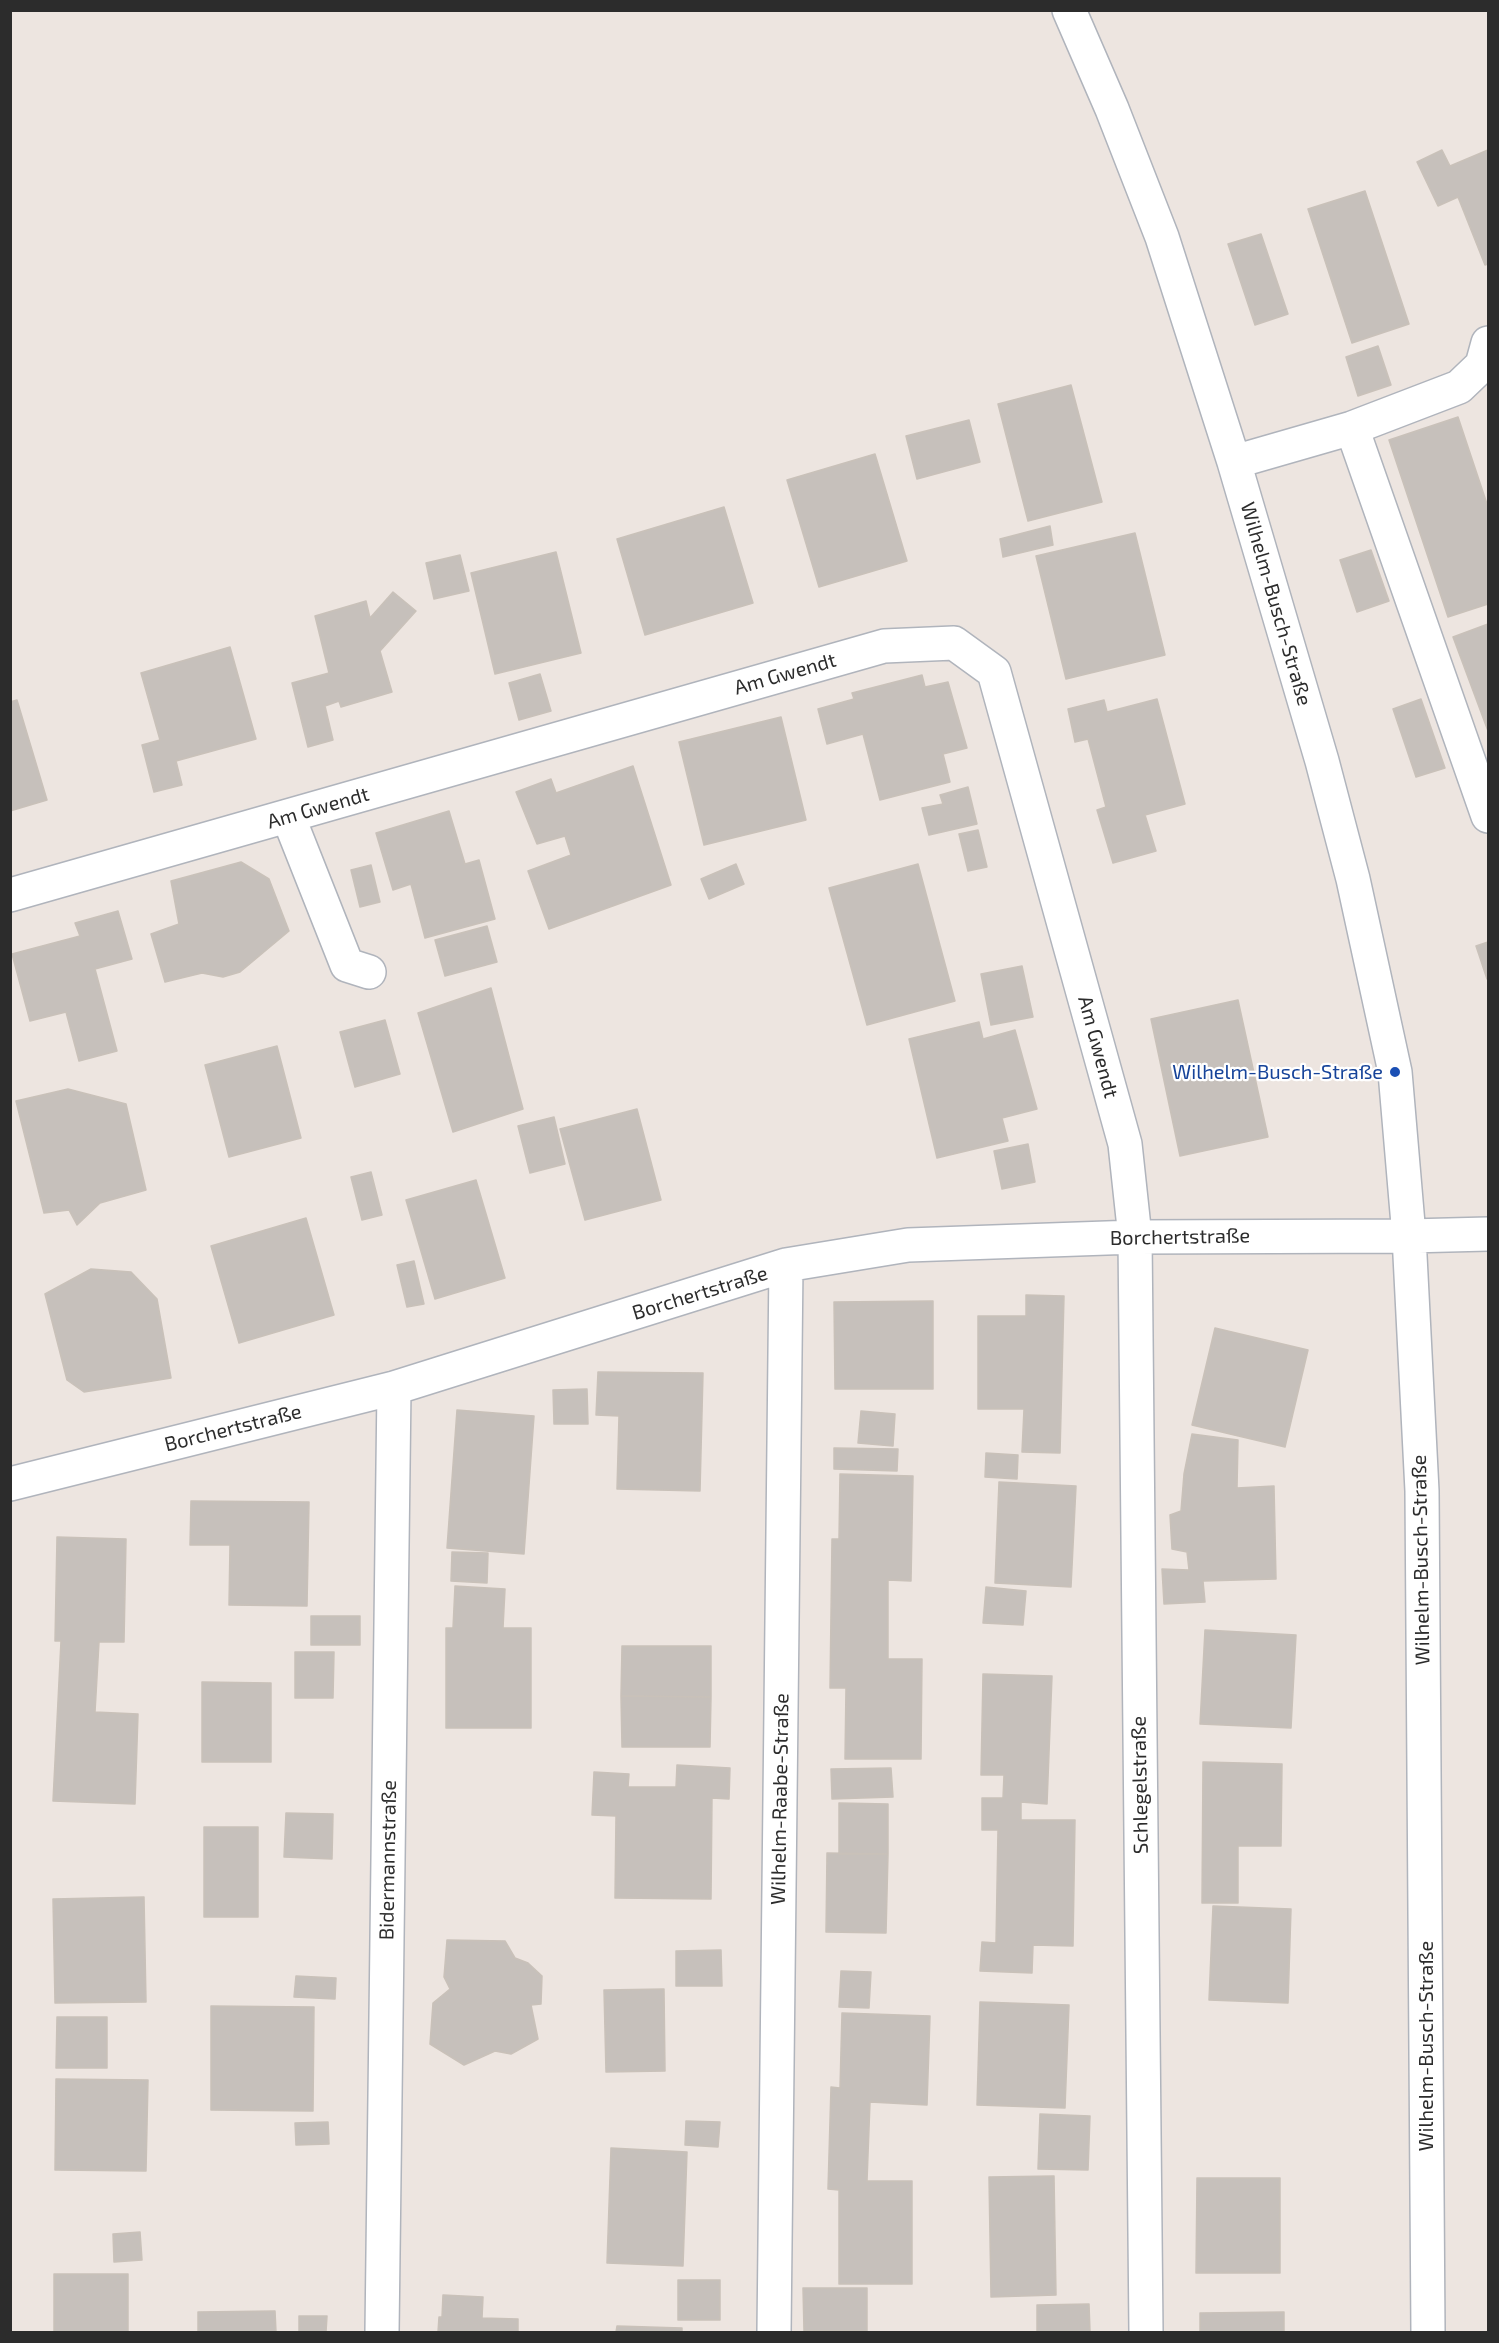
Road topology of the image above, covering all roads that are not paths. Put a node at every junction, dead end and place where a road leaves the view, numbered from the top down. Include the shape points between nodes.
1 (1069, 10) edge
2 (1488, 342) edge
3 (1352, 428) junction
4 (1234, 462) junction
5 (288, 816) junction
6 (1488, 816) edge
7 (10, 895) edge
8 (369, 972) dead end
9 (1488, 1234) edge
10 (1409, 1236) junction
11 (1135, 1237) junction
12 (786, 1265) junction
13 (394, 1388) junction
14 (10, 1484) edge
15 (382, 2332) edge
16 (774, 2332) edge
17 (1146, 2332) edge
18 (1428, 2332) edge

1 - 4 street, Wilhelm-Busch-Straße via 1113,109 1162,237
2 - 3 street via 1482,365 1459,387
3 - 4 street
3 - 6 street
4 - 10 street, Wilhelm-Busch-Straße via 1322,762 1355,890 1395,1072
5 - 7 street, Am Gwendt
5 - 8 street via 347,965
5 - 11 street, Am Gwendt via 884,646 954,643 994,672 1125,1144
9 - 10 street, Borchertstraße
10 - 11 street, Borchertstraße
10 - 18 street, Wilhelm-Busch-Straße via 1422,1525
11 - 12 street, Borchertstraße via 908,1245
11 - 17 street, Schlegelstraße
12 - 13 street, Borchertstraße
12 - 16 street, Wilhelm-Raabe-Straße
13 - 14 street, Borchertstraße
13 - 15 street, Bidermannstraße

